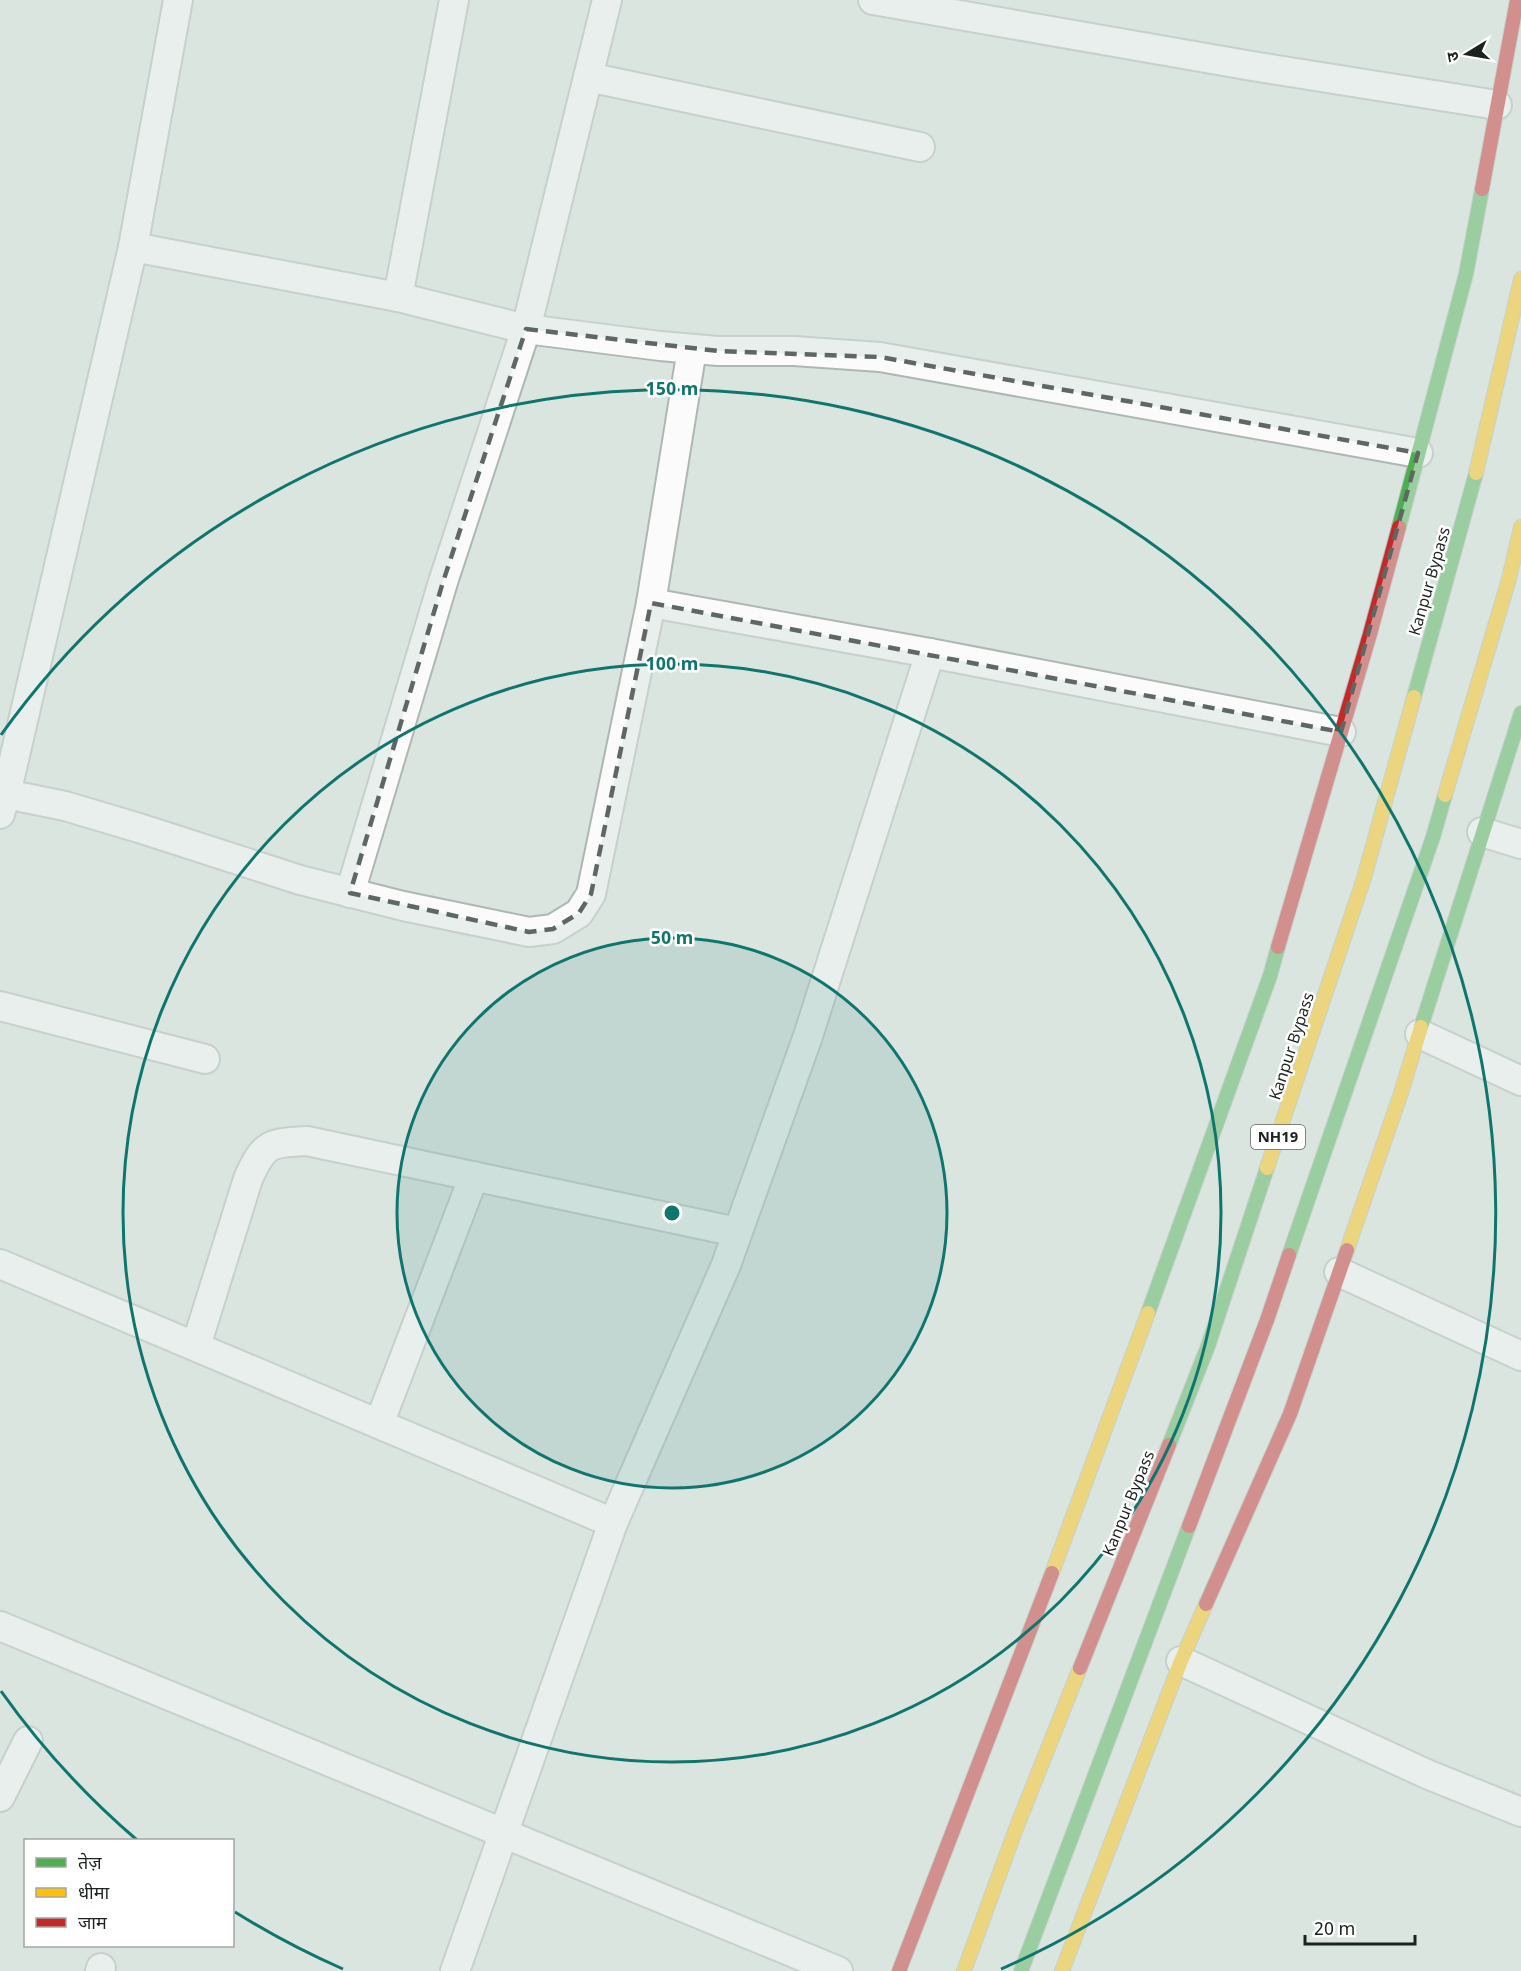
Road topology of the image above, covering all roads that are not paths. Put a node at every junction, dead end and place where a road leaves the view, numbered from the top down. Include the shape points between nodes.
1 (178, 0) edge
2 (454, 0) edge
3 (607, 0) edge
4 (873, 0) edge
5 (1517, 0) edge
6 (588, 77) junction
7 (1497, 105) junction
8 (920, 147) dead end
9 (132, 247) junction
10 (1521, 279) edge
11 (398, 297) junction
12 (526, 329) junction
13 (692, 349) junction
14 (1418, 453) junction
15 (1521, 527) edge
16 (651, 603) junction
17 (930, 653) junction
18 (1521, 713) edge
19 (1341, 732) junction
20 (4, 785) edge
21 (1482, 832) junction
22 (1521, 844) edge
23 (350, 893) junction
24 (0, 1006) edge
25 (1420, 1034) junction
26 (205, 1059) dead end
27 (1521, 1081) edge
28 (474, 1176) junction
29 (738, 1232) junction
30 (0, 1264) edge
31 (1339, 1272) junction
32 (196, 1346) junction
33 (1521, 1356) edge
34 (379, 1424) junction
35 (613, 1523) junction
36 (0, 1626) edge
37 (1181, 1661) junction
38 (28, 1742) dead end
39 (0, 1797) edge
40 (1521, 1812) edge
41 (503, 1833) junction
42 (455, 1971) edge
43 (838, 1971) edge
44 (899, 1971) edge
45 (964, 1971) edge
46 (1021, 1971) edge
47 (1062, 1971) edge

1 - 9 street
2 - 11 street
3 - 6 street
4 - 7 street
5 - 7 main road
6 - 8 street
6 - 12 street
7 - 14 main road via 1466,274
9 - 11 street
9 - 20 street
10 - 45 main road, Kanpur Bypass / NH19 via 1473,485 1364,878 1208,1346
11 - 12 street
12 - 13 street
12 - 23 street via 442,582
13 - 14 street via 880,357
13 - 16 street
14 - 19 main road
15 - 46 main road, NH19 via 1433,837 1275,1298
16 - 17 street
16 - 23 street via 591,894 579,913 553,928 529,932
17 - 19 street
17 - 29 street via 808,1036
18 - 21 main road
19 - 44 main road via 1270,976 1082,1494
20 - 23 street
21 - 22 street
21 - 25 main road
24 - 26 street
25 - 27 street
25 - 31 main road
28 - 29 street
28 - 32 street via 307,1141 276,1143 258,1156 248,1179
28 - 34 street
29 - 35 street
30 - 32 street
31 - 33 street
31 - 37 main road via 1290,1414
32 - 34 street
34 - 35 street
35 - 41 street
36 - 41 street
37 - 40 street via 1429,1775
37 - 47 main road
38 - 39 street
41 - 42 street
41 - 43 street

